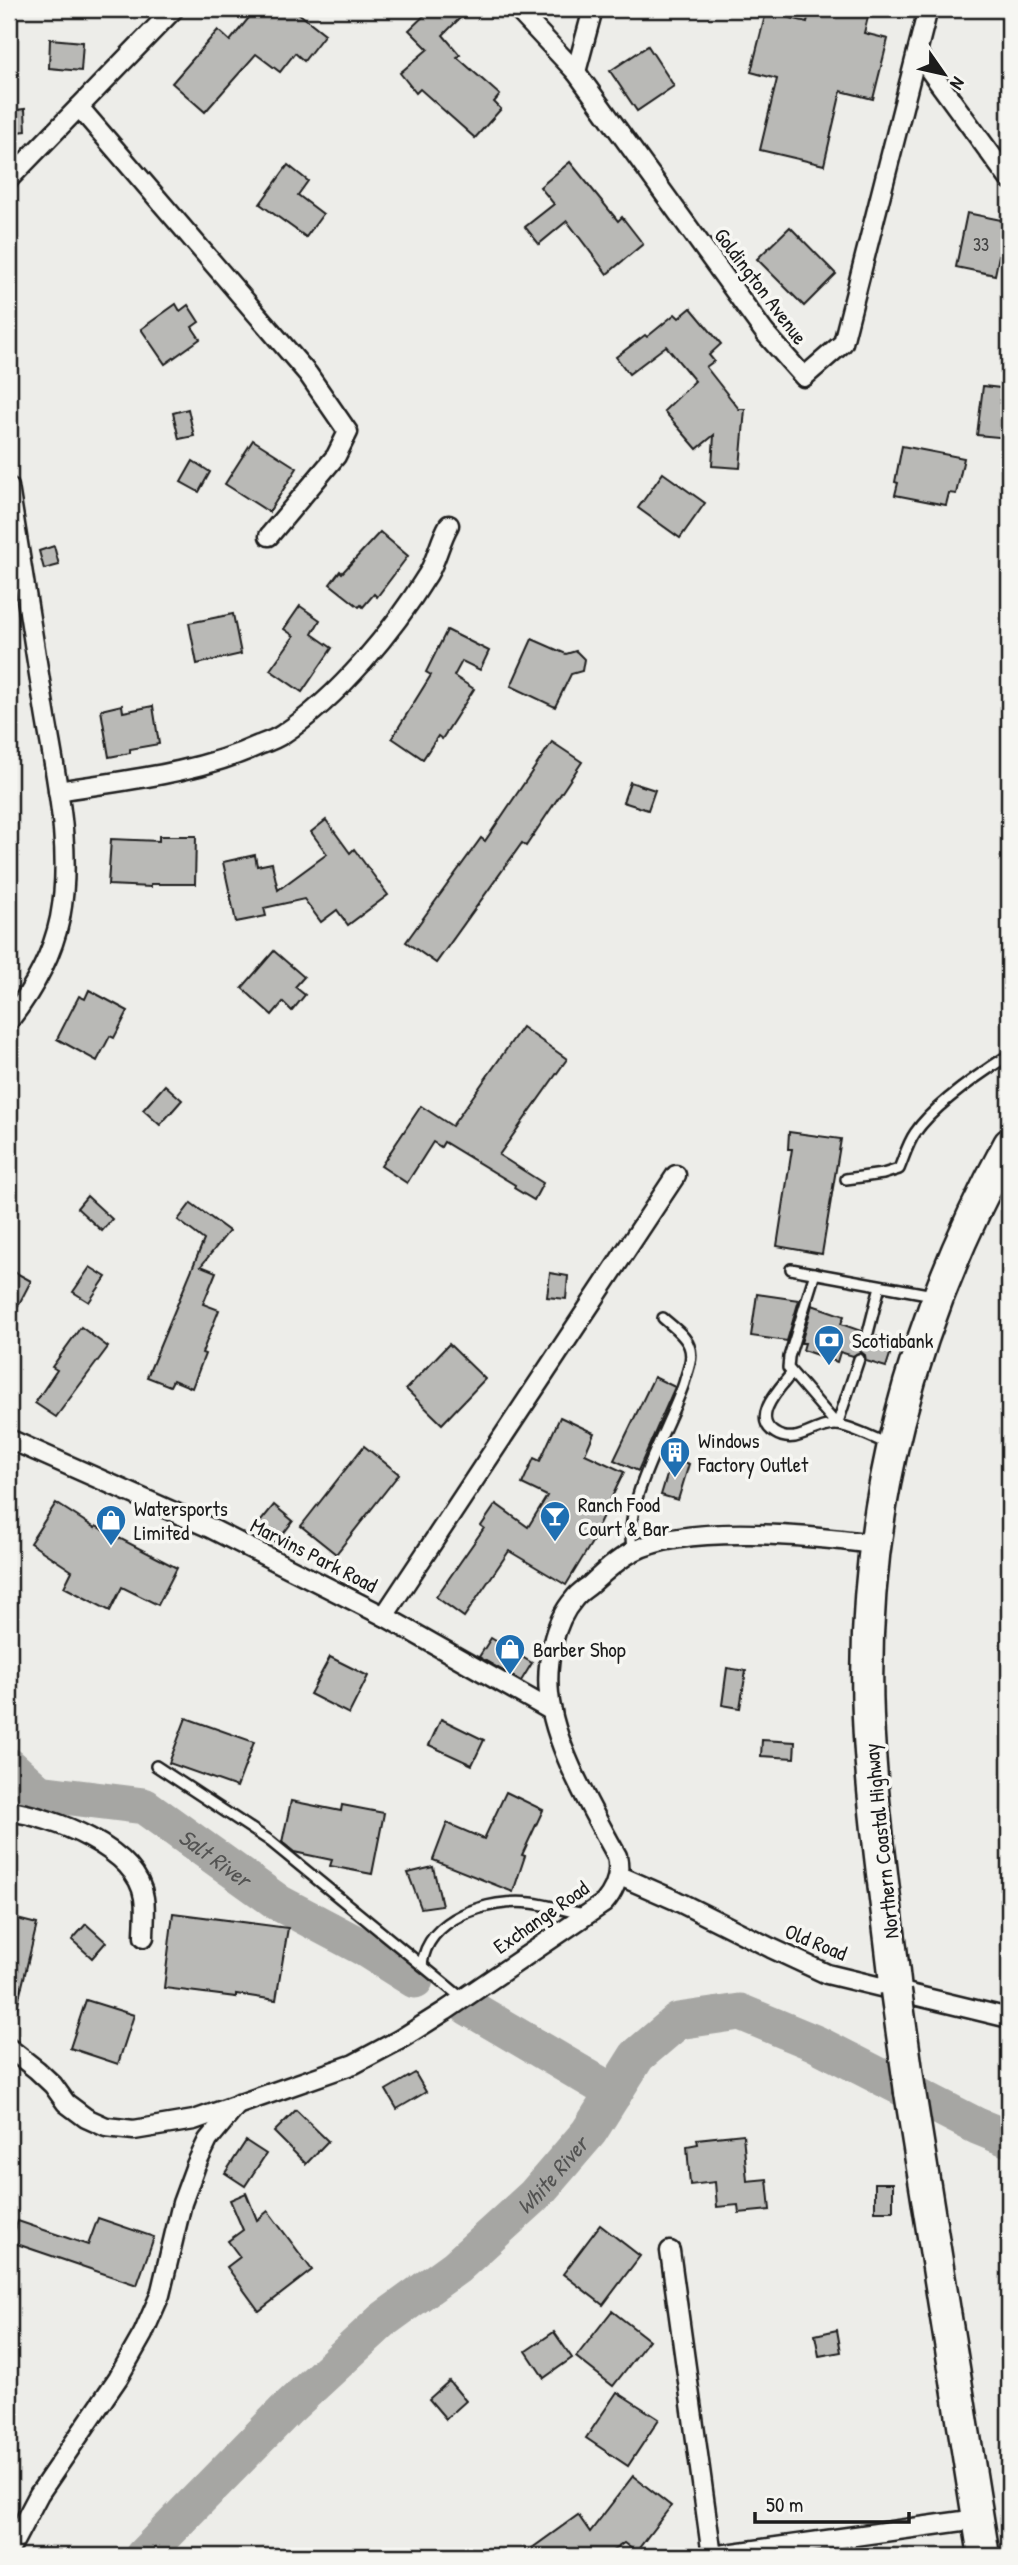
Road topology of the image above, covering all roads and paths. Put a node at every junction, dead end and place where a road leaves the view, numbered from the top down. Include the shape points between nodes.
1 (174, 9) edge
2 (517, 9) edge
3 (593, 9) edge
4 (928, 9) edge
5 (917, 53) junction
6 (576, 72) junction
7 (79, 107) junction
8 (9, 178) edge
9 (1009, 179) edge
10 (9, 487) edge
11 (449, 525) dead end
12 (269, 536) dead end
13 (58, 791) junction
14 (9, 1021) edge
15 (1009, 1055) edge
16 (1009, 1144) edge
17 (676, 1175) dead end
18 (846, 1179) dead end
19 (791, 1269) dead end
20 (815, 1273) junction
21 (880, 1286) junction
22 (939, 1296) junction
23 (663, 1318) dead end
24 (867, 1333) dead end
25 (859, 1359) dead end
26 (791, 1374) junction
27 (838, 1425) junction
28 (9, 1439) edge
29 (892, 1445) junction
30 (874, 1544) junction
31 (633, 1551) junction
32 (384, 1616) junction
33 (552, 1711) junction
34 (156, 1766) dead end
35 (9, 1811) edge
36 (618, 1875) junction
37 (587, 1915) junction
38 (144, 1937) dead end
39 (422, 1965) junction
40 (463, 1999) junction
41 (1009, 2018) edge
42 (9, 2048) edge
43 (237, 2104) junction
44 (670, 2251) dead end
45 (977, 2519) junction
46 (9, 2550) edge
47 (712, 2556) edge
48 (984, 2556) edge

1 - 7 street
2 - 6 street, Goldington Avenue
3 - 6 street
4 - 5 street, Goldington Avenue
5 - 6 street, Goldington Avenue via 843,342 804,377 765,333
5 - 9 street
7 - 8 street
7 - 12 street via 308,374 348,432 336,456
10 - 13 street
11 - 13 street via 430,571 399,617 347,678 282,735 237,755 180,771
13 - 14 street via 65,861 60,918 42,973
15 - 18 lane via 934,1113 915,1133 900,1169
16 - 22 main road, Northern Coastal Highway via 975,1209
17 - 32 street
19 - 20 lane
20 - 21 lane
20 - 26 lane via 789,1357
21 - 22 lane
21 - 24 lane
22 - 29 main road, Northern Coastal Highway via 919,1347
23 - 31 lane via 686,1341 691,1355 632,1512
25 - 27 lane
26 - 27 lane
26 - 27 lane via 765,1414 771,1431 795,1437
27 - 29 lane
28 - 32 street, Marvins Park Road via 210,1528
29 - 30 main road, Northern Coastal Highway
30 - 31 street via 823,1537 720,1534 668,1540
30 - 45 main road, Northern Coastal Highway, bridge via 868,1641 873,1792 918,2152
31 - 33 street via 574,1598 562,1617 550,1665
32 - 33 street, Marvins Park Road
33 - 36 street via 569,1763 617,1856
34 - 39 lane via 270,1841
35 - 38 street via 67,1828 104,1846 131,1870 145,1897
36 - 37 street, Exchange Road via 609,1897
36 - 41 street, Old Road via 827,1974
37 - 39 lane via 530,1903 482,1908 442,1927 429,1940
37 - 40 street, Exchange Road
39 - 40 lane
40 - 43 street, Exchange Road via 354,2064
42 - 43 street, Exchange Road via 53,2085 66,2103 106,2127 134,2130 194,2120
43 - 46 street via 208,2140 196,2165 160,2295 143,2334 39,2494
44 - 47 street
45 - 47 street
45 - 48 main road, Northern Coastal Highway

